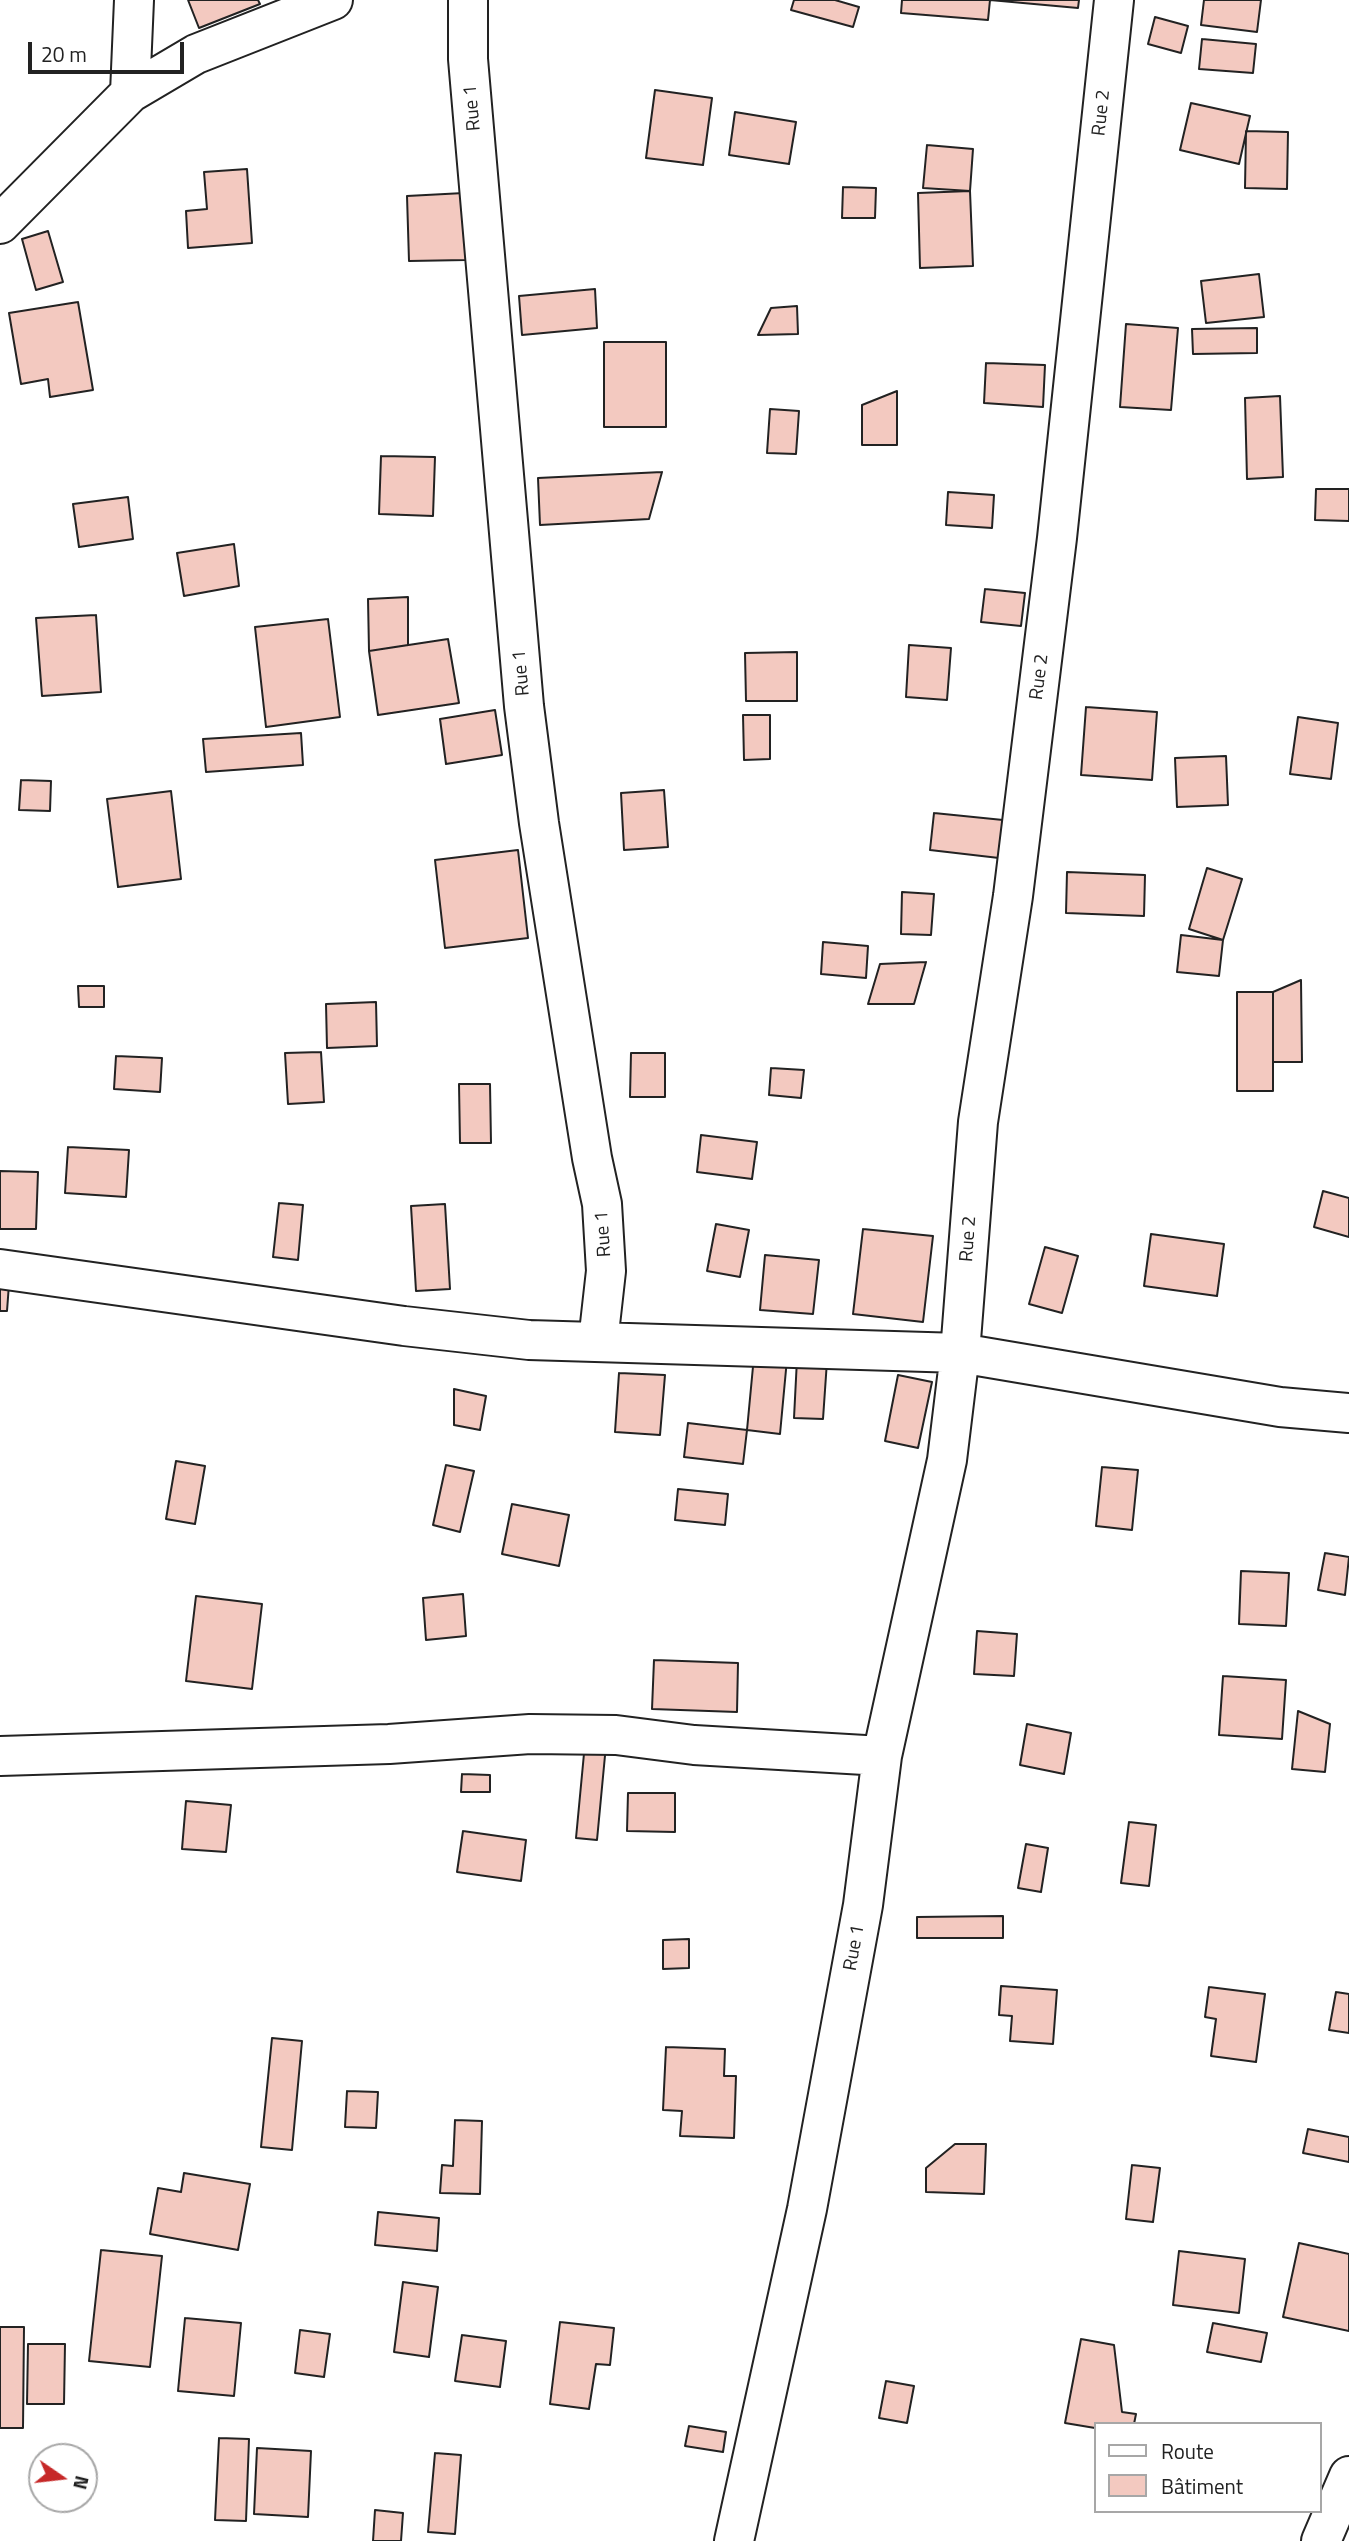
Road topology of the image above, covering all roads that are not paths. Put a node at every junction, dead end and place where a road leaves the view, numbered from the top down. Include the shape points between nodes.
1 (134, 0) edge
2 (332, 0) edge
3 (468, 0) edge
4 (1114, 0) edge
5 (130, 93) junction
6 (0, 224) edge
7 (0, 1269) edge
8 (598, 1342) junction
9 (960, 1353) junction
10 (1349, 1413) edge
11 (0, 1756) edge
12 (882, 1756) junction
13 (1349, 2476) edge
14 (734, 2541) edge
15 (1321, 2541) edge

1 - 5 street
2 - 5 street via 195,54
3 - 8 street, Rue 1 via 468,59 524,706 602,1204 606,1270
4 - 9 street, Rue 2 via 1054,566 1013,896 978,1122
5 - 6 street
7 - 8 street via 404,1326 529,1340
8 - 9 street
9 - 10 street via 1280,1407
9 - 12 street, Rue 1 via 947,1460
11 - 12 street via 389,1744 530,1734 616,1735 694,1745
12 - 14 street, Rue 1 via 863,1905 807,2209
13 - 15 street

